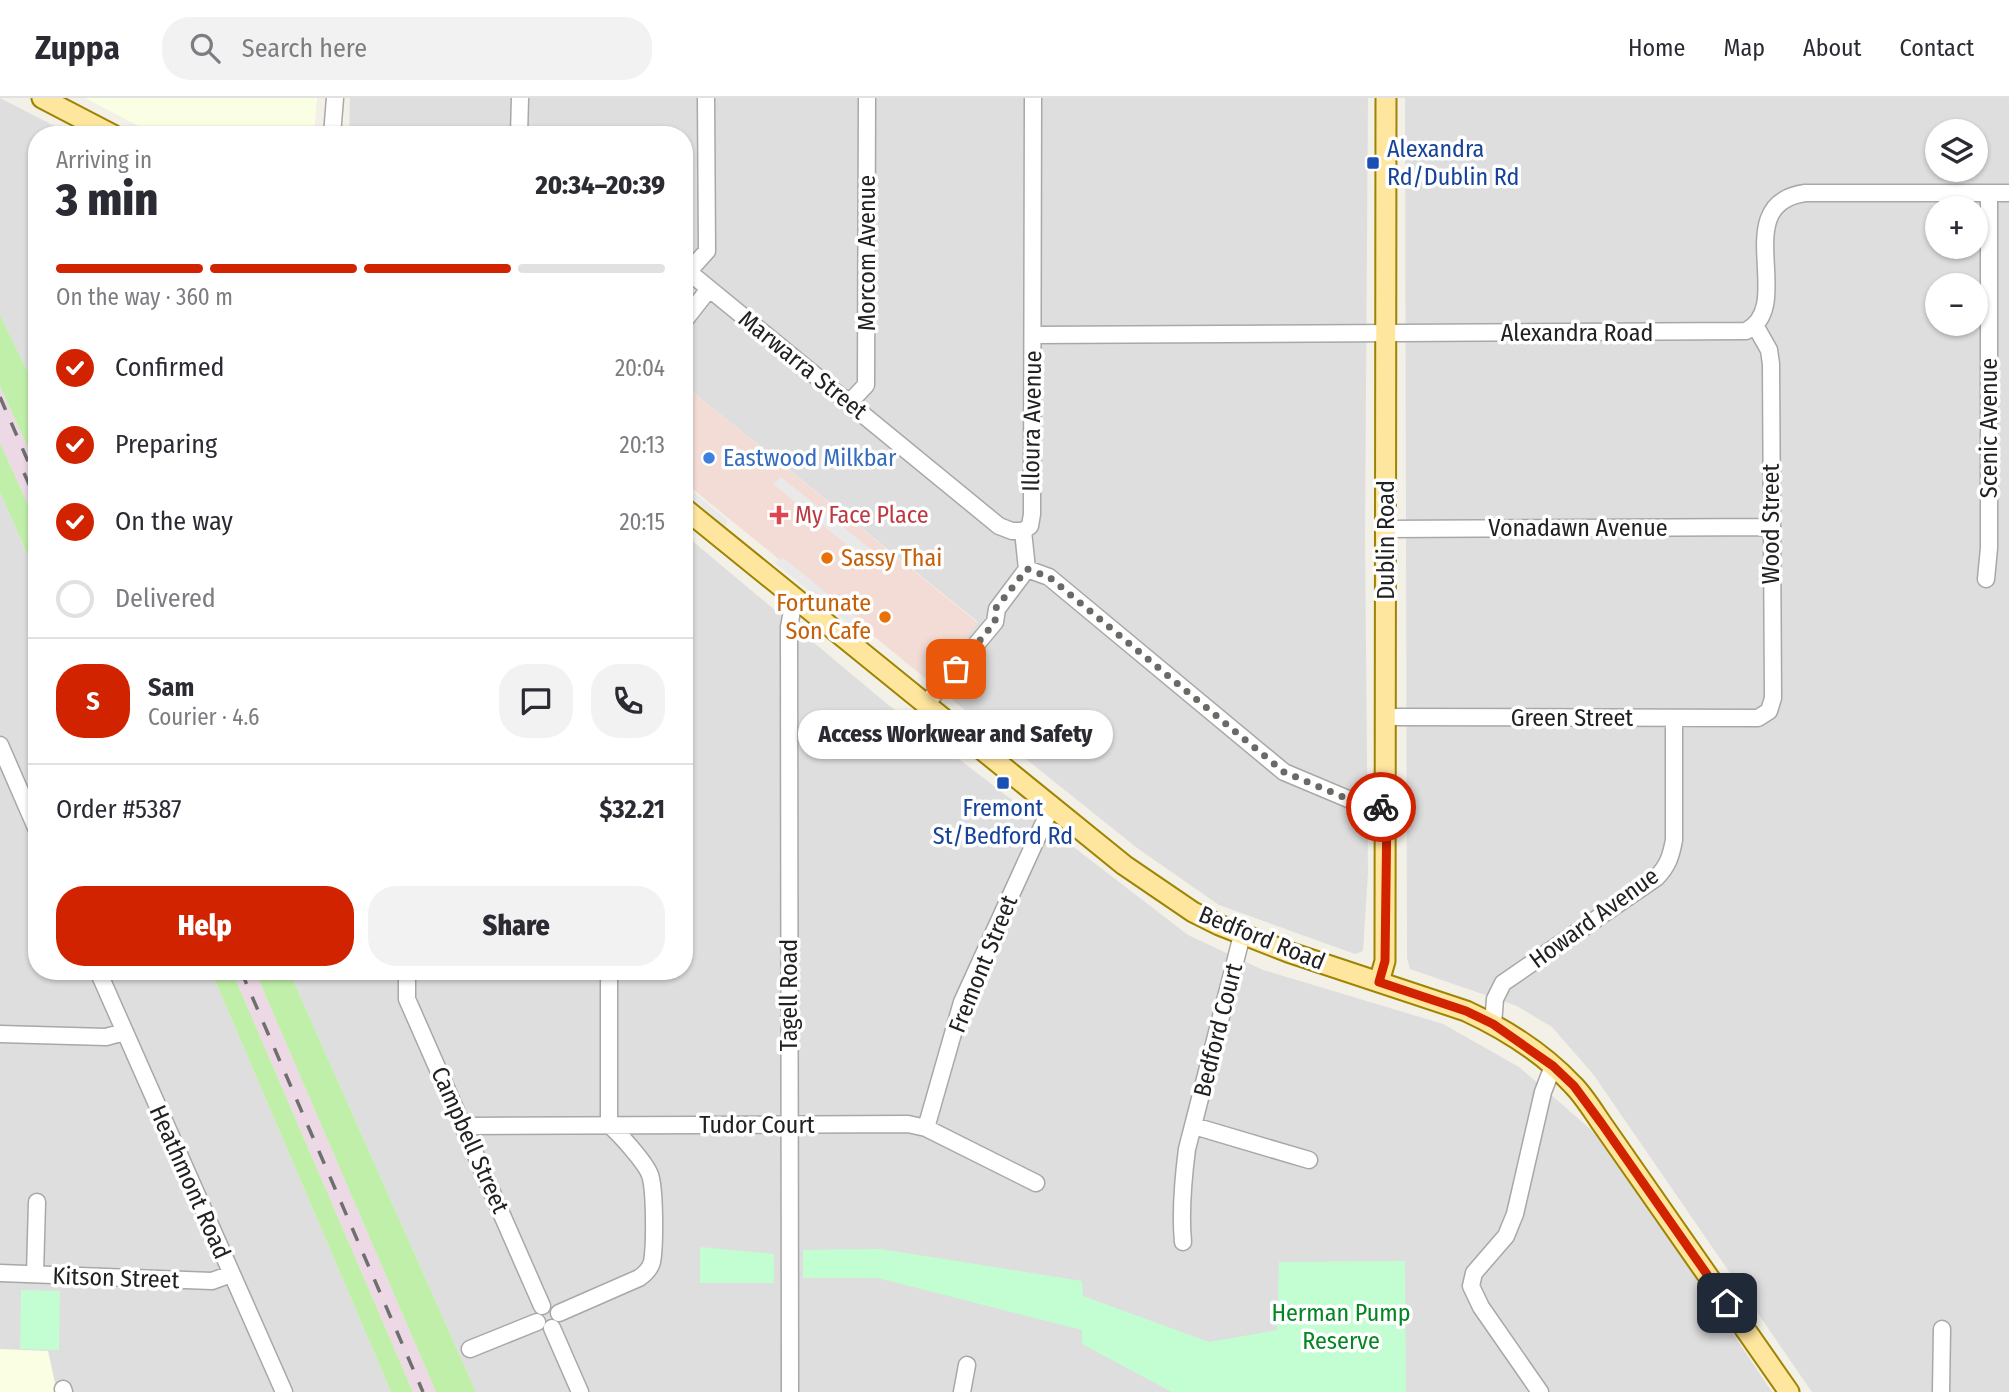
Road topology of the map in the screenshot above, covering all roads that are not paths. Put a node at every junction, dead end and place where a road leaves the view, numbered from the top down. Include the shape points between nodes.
1 (43, 98) edge
2 (335, 98) edge
3 (520, 98) edge
4 (706, 98) edge
5 (867, 98) edge
6 (1032, 98) edge
7 (1385, 98) edge
8 (97, 126) edge
9 (333, 126) edge
10 (519, 126) edge
11 (1989, 193) junction
12 (2009, 193) edge
13 (693, 264) edge
14 (693, 275) edge
15 (709, 289) junction
16 (693, 309) edge
17 (1756, 327) junction
18 (1387, 334) junction
19 (1033, 335) junction
20 (850, 402) junction
21 (693, 515) edge
22 (1771, 527) junction
23 (1385, 529) junction
24 (1023, 531) junction
25 (1027, 569) junction
26 (1986, 579) dead end
27 (799, 601) junction
28 (926, 704) junction
29 (1387, 717) junction
30 (1674, 718) junction
31 (1758, 718) joint
32 (0, 745) edge
33 (5, 769) edge
34 (1052, 805) junction
35 (1387, 808) junction
36 (28, 813) edge
37 (1242, 935) junction
38 (102, 980) edge
39 (407, 980) edge
40 (609, 980) edge
41 (1379, 982) junction
42 (1493, 1024) junction
43 (124, 1032) junction
44 (0, 1034) edge
45 (1553, 1066) junction
46 (609, 1125) junction
47 (789, 1125) junction
48 (465, 1126) junction
49 (1194, 1126) junction
50 (926, 1128) junction
51 (1309, 1160) dead end
52 (1036, 1184) dead end
53 (37, 1202) dead end
54 (1183, 1242) dead end
55 (0, 1273) edge
56 (231, 1274) junction
57 (35, 1275) junction
58 (549, 1321) junction
59 (1942, 1329) dead end
60 (470, 1349) dead end
61 (967, 1365) dead end
62 (284, 1392) edge
63 (580, 1392) edge
64 (790, 1392) edge
65 (962, 1392) edge
66 (1540, 1392) edge
67 (1789, 1392) edge
68 (1941, 1392) edge

1 - 8 main road
2 - 9 street
3 - 10 street
4 - 13 street via 706,251
5 - 20 street, Morcom Avenue via 866,385
6 - 19 street, Illoura Avenue
7 - 18 main road, Dublin Road
11 - 12 street
11 - 17 street via 1790,196 1769,216 1765,314
11 - 26 street, Scenic Avenue
14 - 15 street, Marwarra Street
15 - 16 street
15 - 20 street, Marwarra Street
17 - 18 street, Alexandra Road via 1746,331
17 - 22 street, Wood Street via 1771,364
18 - 19 street, Alexandra Road
18 - 23 main road, Dublin Road
19 - 24 street, Illoura Avenue via 1031,514 1030,526
20 - 24 street, Marwarra Street via 999,526
21 - 27 main road, Bedford Road
22 - 23 street, Vonadawn Avenue
22 - 31 street, Wood Street via 1773,698 1769,711
23 - 29 main road, Dublin Road
24 - 25 street, Illoura Avenue
25 - 28 street via 996,608 995,622
25 - 35 street via 1049,577 1284,772 1360,804
27 - 28 main road, Bedford Road
27 - 47 street, Tagell Road via 789,627
28 - 34 main road, Bedford Road
29 - 30 street, Green Street
29 - 35 main road, Dublin Road
30 - 31 street, Green Street
30 - 42 street, Howard Avenue via 1674,840 1665,869 1503,983 1495,999
32 - 33 street
33 - 36 street
34 - 37 main road, Bedford Road via 1124,865 1193,912
34 - 50 street, Fremont Street via 962,1002
35 - 41 main road, Dublin Road via 1385,961
37 - 41 main road, Bedford Road
37 - 49 street, Bedford Court
38 - 43 street, Heathmont Road
39 - 48 street, Campbell Street via 407,999
40 - 46 street
41 - 42 main road, Bedford Road
42 - 45 main road, Bedford Road
43 - 44 street via 106,1037
43 - 56 street, Heathmont Road
45 - 66 street via 1515,1214 1506,1236 1474,1273 1471,1286
45 - 67 main road, Bedford Road via 1602,1124
46 - 47 street, Tudor Court
46 - 48 street, Tudor Court
46 - 58 street via 620,1133 650,1176 652,1262 639,1278
47 - 50 street, Tudor Court via 908,1124
47 - 64 street, Tagell Road
48 - 58 street, Campbell Street via 542,1306 537,1311
49 - 51 street, Bedford Court
49 - 54 street, Bedford Court via 1183,1175
50 - 52 street, Tudor Court
53 - 57 street
55 - 57 street, Kitson Street
56 - 57 street, Kitson Street via 212,1281
56 - 62 street, Heathmont Road
58 - 60 street
58 - 63 street
59 - 68 street
61 - 65 street

